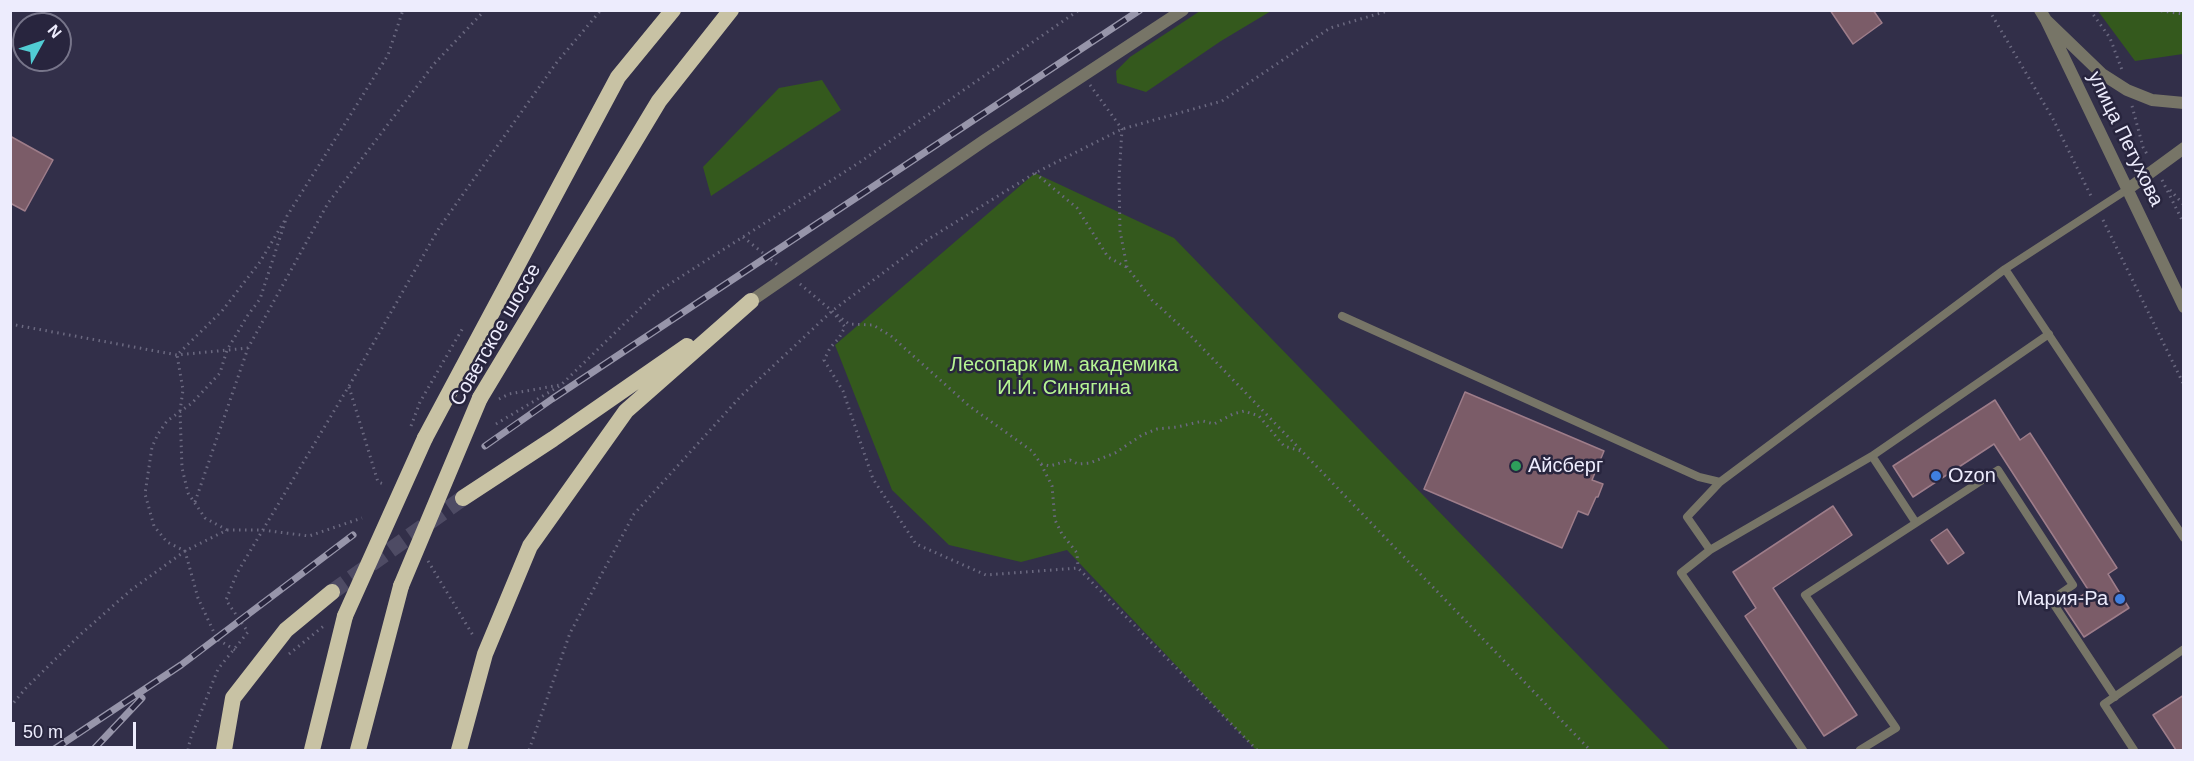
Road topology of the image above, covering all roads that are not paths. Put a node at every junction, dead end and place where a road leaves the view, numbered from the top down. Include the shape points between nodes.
1 (673, 10) edge
2 (732, 10) edge
3 (1183, 10) edge
4 (2043, 15) edge
5 (2184, 103) edge
6 (2184, 148) edge
7 (2128, 189) junction
8 (2005, 269) junction
9 (751, 301) junction
10 (2184, 307) edge
11 (1342, 316) dead end
12 (2049, 333) junction
13 (1872, 456) junction
14 (1720, 482) junction
15 (463, 498) tunnel mouth
16 (1916, 523) junction
17 (2184, 538) edge
18 (1710, 550) junction
19 (332, 592) tunnel mouth
20 (2184, 649) edge
21 (2115, 697) junction
22 (224, 750) edge
23 (312, 750) edge
24 (358, 750) edge
25 (459, 750) edge
26 (1803, 750) edge
27 (1860, 750) edge
28 (2134, 750) edge

1 - 23 highway, Советское шоссе, bridge via 618,77 425,438 345,616
2 - 24 highway, Советское шоссе, bridge via 659,101 480,398 401,586
3 - 9 street
4 - 5 street via 2102,74 2127,90 2152,100
4 - 7 street, улица Петухова
6 - 7 street
7 - 8 lane
7 - 10 street, улица Петухова
8 - 12 lane
8 - 14 lane
9 - 15 highway
9 - 25 highway via 626,411 530,546 485,654
11 - 14 lane via 1699,477
12 - 13 lane
12 - 17 lane
13 - 16 lane
13 - 18 lane
14 - 18 lane via 1687,517
16 - 21 lane via 1998,470 2073,585 2051,600
16 - 27 lane via 1805,596 1896,728
18 - 26 lane via 1681,573
19 - 22 highway via 286,630 233,698
20 - 21 lane
21 - 28 lane via 2103,704

